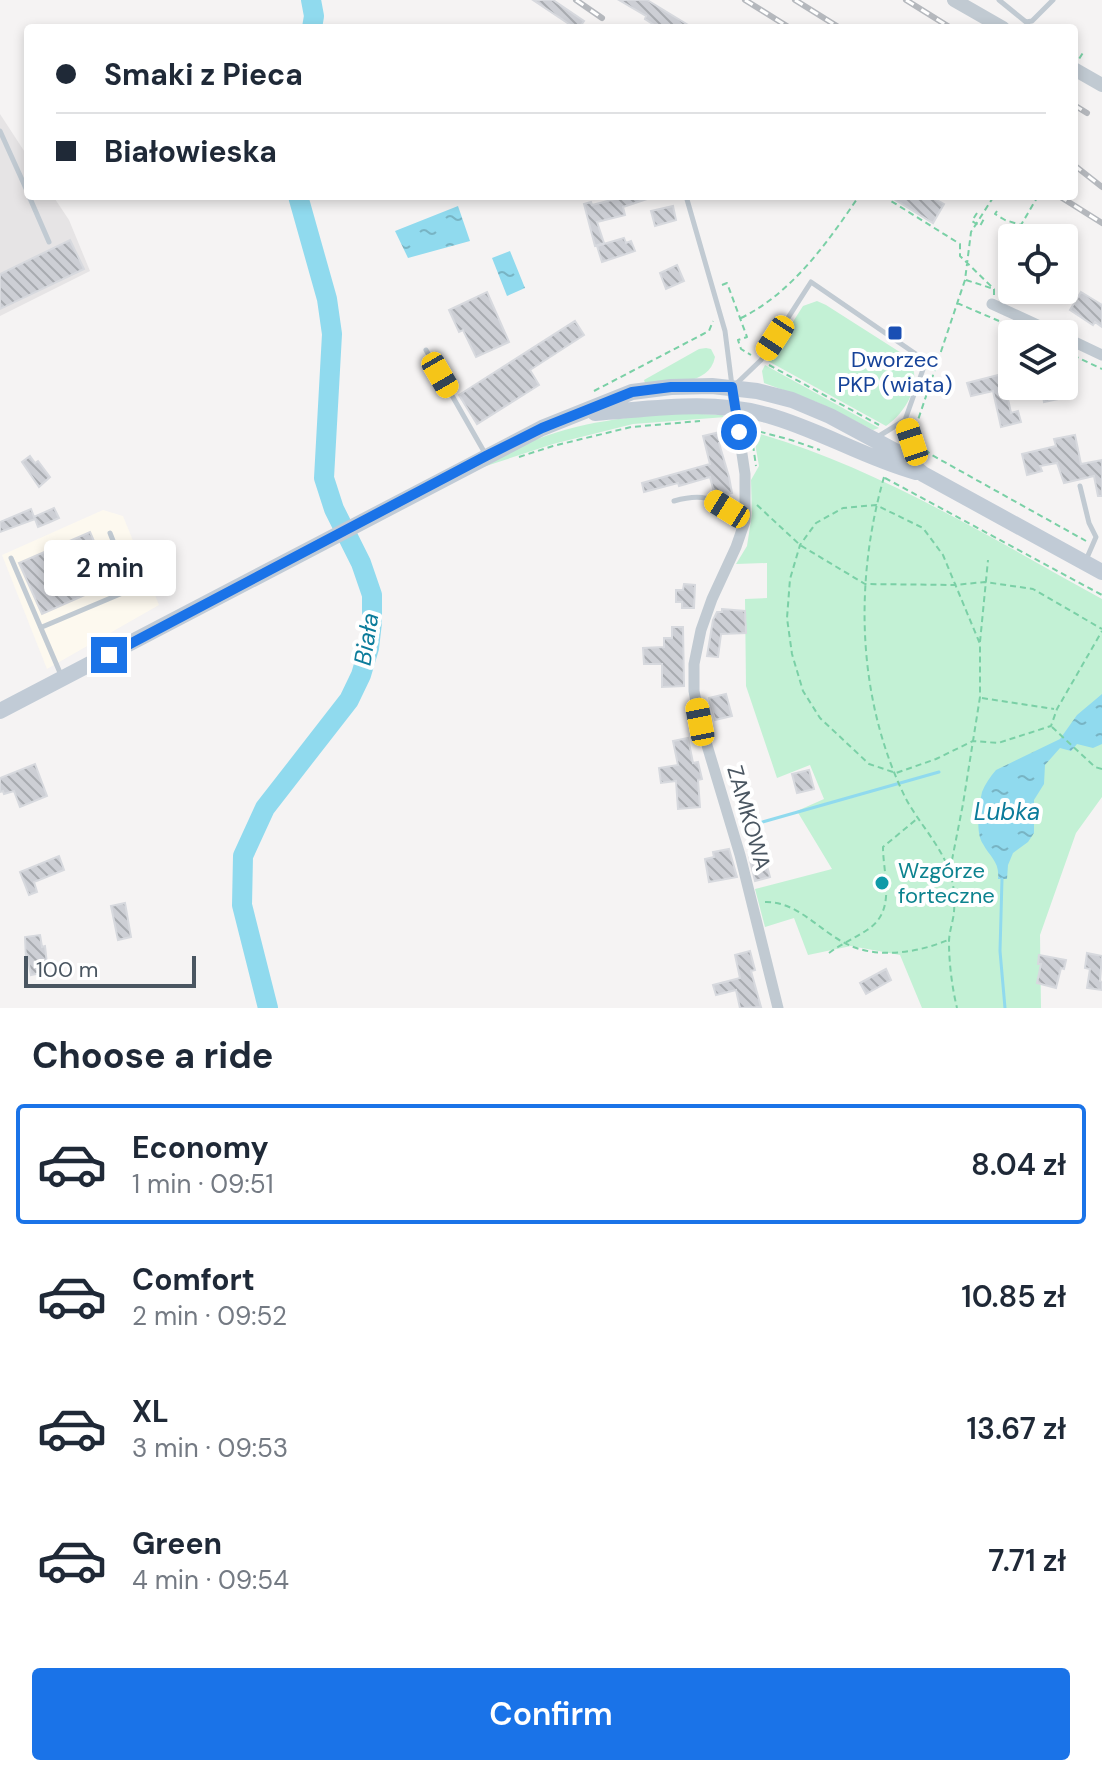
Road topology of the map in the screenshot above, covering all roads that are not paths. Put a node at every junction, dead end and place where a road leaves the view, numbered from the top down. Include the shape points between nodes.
1 (954, 0) edge
2 (999, 0) edge
3 (1053, 0) edge
4 (996, 24) edge
5 (1078, 70) edge
6 (1102, 85) edge
7 (0, 131) edge
8 (24, 186) edge
9 (30, 200) edge
10 (687, 200) edge
11 (49, 242) dead end
12 (992, 304) road end
13 (1027, 320) edge
14 (1078, 344) edge
15 (426, 350) dead end
16 (1102, 355) edge
17 (732, 387) junction
18 (735, 408) junction
19 (578, 415) junction
20 (905, 420) junction
21 (878, 434) junction
22 (855, 449) junction
23 (486, 456) junction
24 (923, 474) junction
25 (1080, 486) dead end
26 (674, 501) dead end
27 (749, 517) junction
28 (110, 533) dead end
29 (11, 558) dead end
30 (1085, 562) junction
31 (1102, 572) edge
32 (42, 627) junction
33 (63, 679) junction
34 (0, 711) edge
35 (778, 1008) edge

1 - 4 street
2 - 3 lane via 1026,22
5 - 6 street
7 - 8 lane
9 - 11 lane
10 - 17 lane via 725,331
12 - 13 street
14 - 16 street
15 - 23 lane
17 - 18 street, ZAMKOWA
17 - 19 main road via 632,392
17 - 20 lane via 761,360 811,282 926,361
17 - 21 main road via 792,400
18 - 19 main road via 672,406
18 - 22 main road
18 - 27 street, ZAMKOWA
19 - 23 main road
20 - 21 lane
20 - 24 lane
21 - 22 lane
21 - 24 main road
22 - 24 main road
23 - 33 main road
24 - 30 main road
25 - 30 lane via 1096,537
26 - 27 lane via 708,497
27 - 35 street, ZAMKOWA via 701,630 694,691
28 - 32 lane via 132,589
29 - 32 lane
30 - 31 main road
32 - 33 lane
33 - 34 main road

